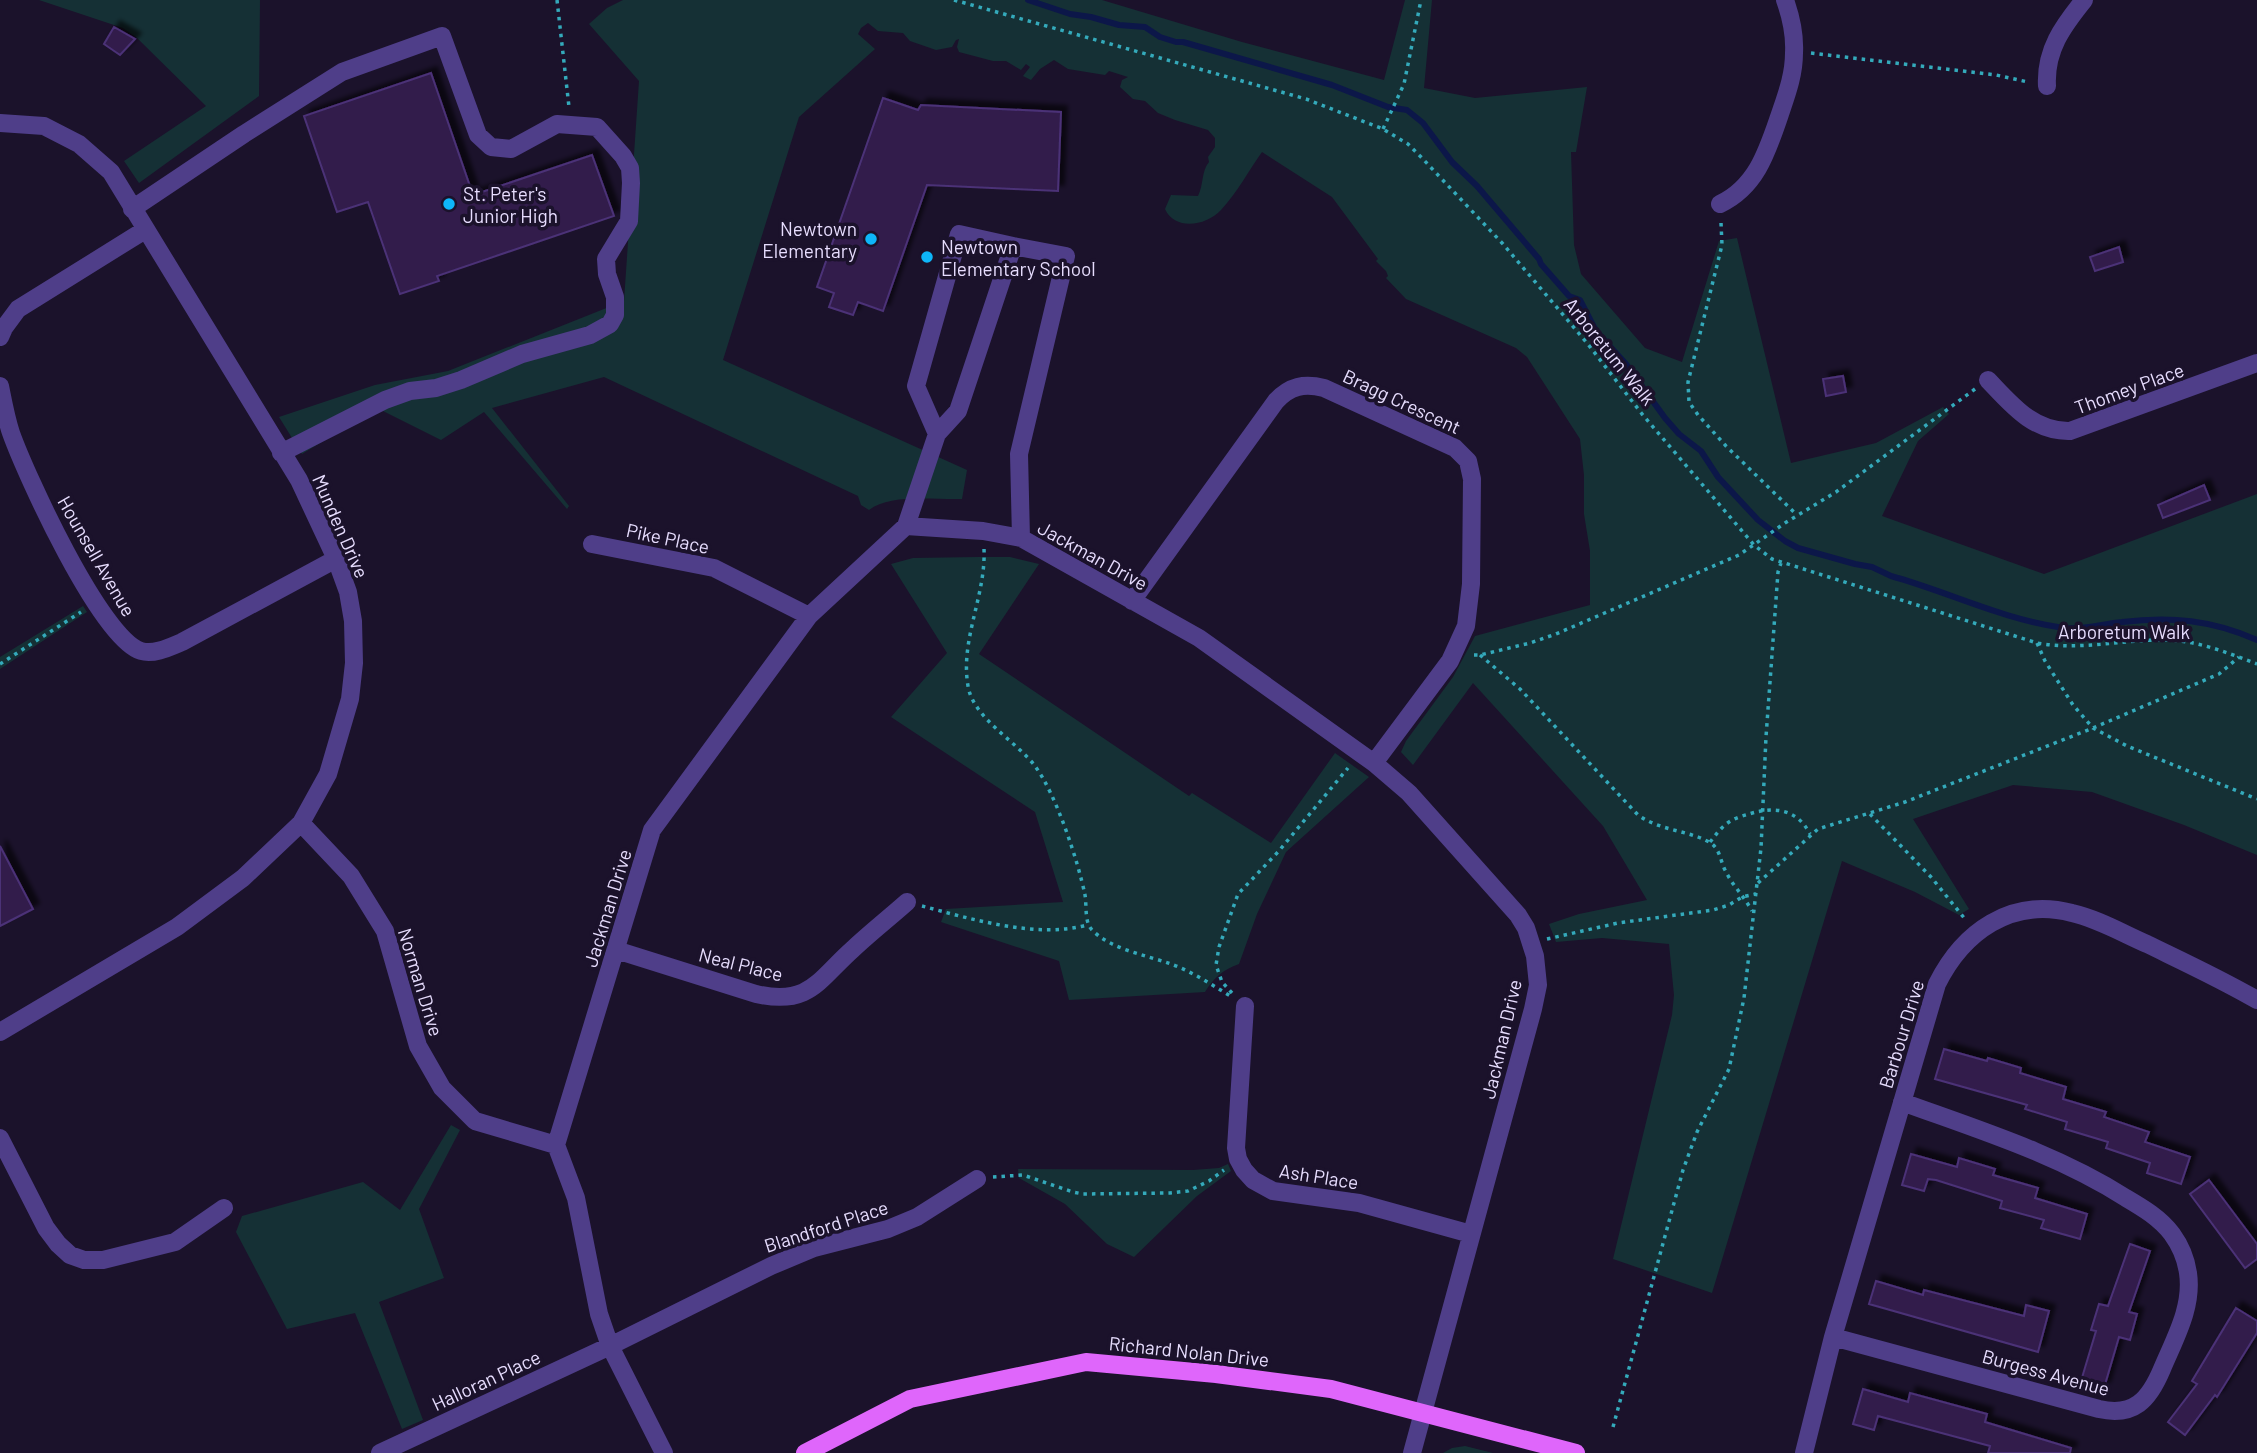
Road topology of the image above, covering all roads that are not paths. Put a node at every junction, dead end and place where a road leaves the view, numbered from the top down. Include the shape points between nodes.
1 (1785, 0) edge
2 (2084, 0) edge
3 (2047, 86) road end
4 (0, 122) edge
5 (1720, 204) road end
6 (132, 209) junction
7 (145, 230) junction
8 (1013, 246) junction
9 (0, 337) edge
10 (2257, 363) edge
11 (1987, 380) road end
12 (0, 386) edge
13 (937, 434) junction
14 (281, 453) junction
15 (906, 526) junction
16 (1021, 538) junction
17 (592, 544) dead end
18 (336, 559) junction
19 (1132, 601) junction
20 (809, 616) junction
21 (1368, 758) junction
22 (301, 823) junction
23 (907, 902) road end
24 (616, 950) junction
25 (2257, 1000) edge
26 (1245, 1006) road end
27 (0, 1032) edge
28 (1902, 1102) junction
29 (0, 1138) edge
30 (556, 1145) junction
31 (977, 1179) road end
32 (224, 1208) dead end
33 (1471, 1234) junction
34 (1833, 1337) junction
35 (611, 1346) junction
36 (1423, 1413) junction
37 (380, 1453) edge
38 (664, 1453) edge
39 (805, 1453) edge
40 (1412, 1453) edge
41 (1576, 1453) edge
42 (1804, 1453) edge

1 - 5 street via 1793,29 1790,86 1765,157 1746,186
2 - 3 street via 2054,44
4 - 6 street, Munden Drive via 44,126 79,144 111,172
6 - 7 street, Munden Drive
6 - 14 street via 342,72 442,36 478,135 491,147 511,149 557,124 597,127 623,156 630,168 631,201 629,221 606,259 615,296 610,324 461,380 385,400
7 - 9 street via 18,309
7 - 14 street, Munden Drive
8 - 13 street via 958,411
8 - 13 street via 959,234 916,386
8 - 16 street via 1066,256 1019,454
10 - 11 street, Thomey Place via 2070,431 2049,430 2031,421
12 - 18 street, Hounsell Avenue via 30,483 95,604 122,639 141,651 163,650 182,642
13 - 15 street
14 - 18 street, Munden Drive via 299,480
15 - 16 street, Jackman Drive
15 - 20 street, Jackman Drive
16 - 19 street, Jackman Drive
17 - 20 street, Pike Place via 714,568
18 - 22 street, Munden Drive via 353,621 350,699 328,774
19 - 21 street, Jackman Drive via 1199,638
19 - 21 street, Bragg Crescent via 1276,401 1291,389 1324,388 1447,443 1468,461 1472,479 1471,596 1466,626 1456,651
20 - 24 street, Jackman Drive via 652,830
21 - 33 street, Jackman Drive via 1409,793 1509,904 1532,943 1536,998
22 - 27 street, Munden Drive via 243,878 177,927
22 - 30 street, Norman Drive via 351,877 385,931 418,1046 442,1088 475,1121
23 - 24 street, Neal Place via 823,980 792,996 756,994
24 - 30 street, Jackman Drive
25 - 28 street, Barbour Drive via 2192,965 2071,912 2035,909 2003,917 1976,932 1937,984
26 - 33 street, Ash Place via 1236,1136 1238,1159 1253,1180 1273,1191 1368,1205
28 - 34 street, Barbour Drive
28 - 34 street, Burgess Avenue via 2052,1157 2149,1213 2171,1232 2184,1256 2189,1281 2187,1308 2152,1390 2134,1408 2124,1411 2110,1412
29 - 32 street via 46,1228 70,1255 85,1260 103,1260 175,1242
30 - 35 street via 576,1198 599,1314
31 - 35 street, Blandford Place via 909,1220 794,1256
33 - 36 street, Jackman Drive
34 - 42 street, Barbour Drive
35 - 37 street, Halloran Place
35 - 38 street
36 - 39 main road, Richard Nolan Drive via 1331,1389 1086,1362 910,1399
36 - 40 street, Jackman Drive
36 - 41 main road, Richard Nolan Drive

